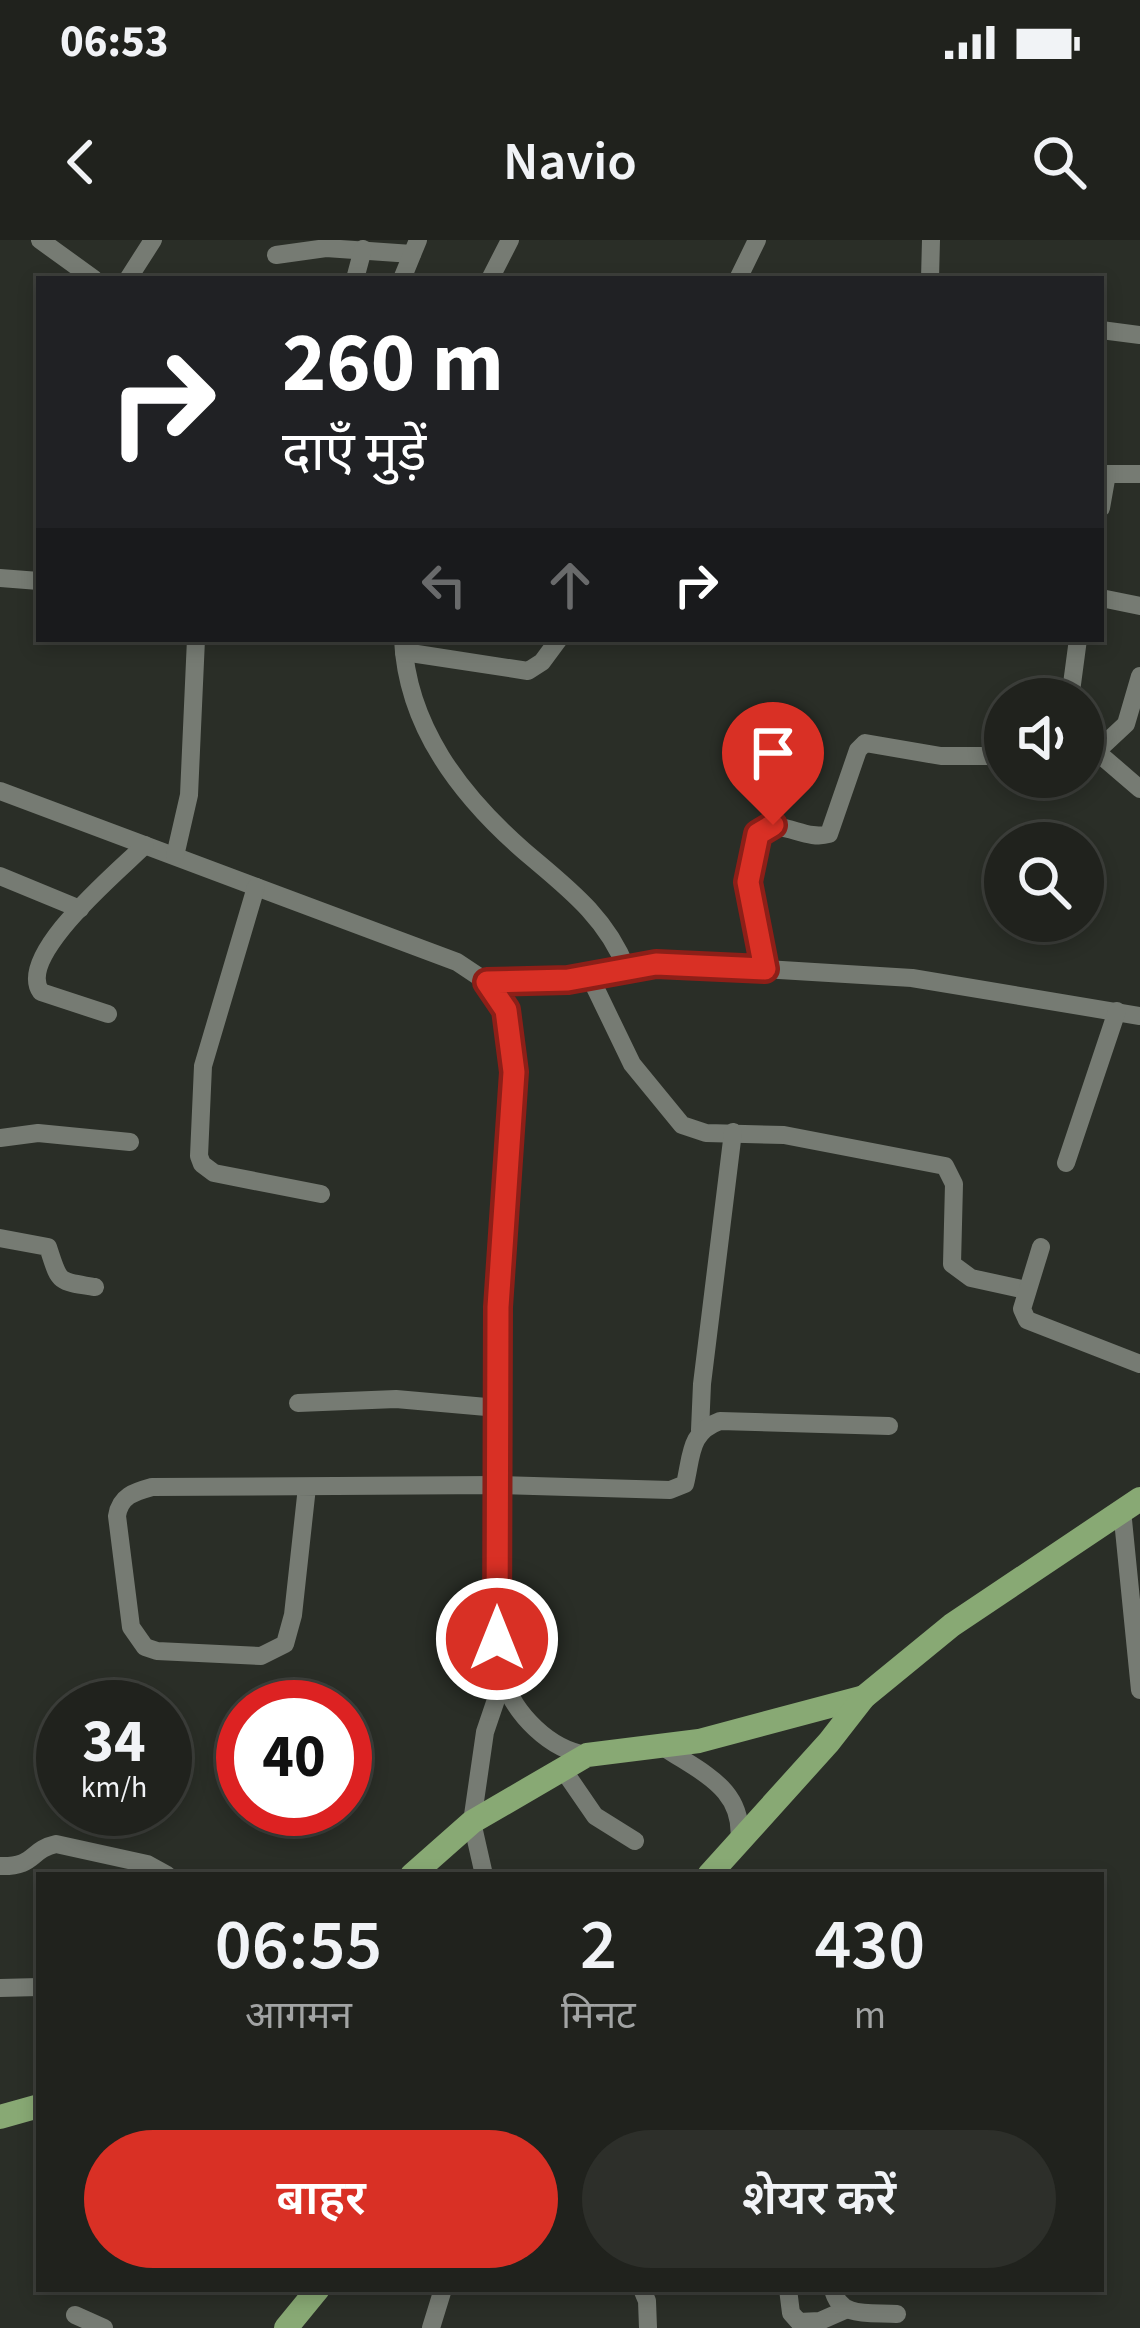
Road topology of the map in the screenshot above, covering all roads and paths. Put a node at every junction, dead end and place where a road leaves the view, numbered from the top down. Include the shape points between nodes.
1 (40, 240) edge
2 (153, 240) edge
3 (510, 240) edge
4 (758, 240) edge
5 (931, 240) edge
6 (415, 247) edge
7 (363, 249) junction
8 (276, 255) dead end
9 (741, 274) edge
10 (90, 276) edge
11 (130, 276) edge
12 (356, 276) edge
13 (403, 276) edge
14 (492, 276) edge
15 (930, 276) edge
16 (1104, 330) edge
17 (1140, 335) edge
18 (1104, 474) edge
19 (1140, 474) edge
20 (0, 578) edge
21 (36, 581) edge
22 (1104, 599) edge
23 (1140, 606) edge
24 (196, 642) edge
25 (557, 642) edge
26 (1078, 642) edge
27 (404, 645) edge
28 (1140, 676) edge
29 (1073, 678) edge
30 (1104, 737) edge
31 (984, 757) edge
32 (1104, 758) edge
33 (1140, 789) edge
34 (0, 791) edge
35 (145, 845) junction
36 (175, 856) junction
37 (0, 876) edge
38 (256, 887) junction
39 (80, 909) junction
40 (626, 968) junction
41 (765, 969) junction
42 (590, 977) junction
43 (487, 982) junction
44 (1117, 1011) junction
45 (108, 1014) dead end
46 (1140, 1016) edge
47 (733, 1132) junction
48 (0, 1138) edge
49 (130, 1142) dead end
50 (1066, 1163) dead end
51 (321, 1194) dead end
52 (0, 1238) edge
53 (1041, 1246) dead end
54 (95, 1287) dead end
55 (1026, 1290) junction
56 (1140, 1364) edge
57 (298, 1402) dead end
58 (498, 1408) junction
59 (889, 1426) dead end
60 (700, 1430) junction
61 (498, 1485) junction
62 (307, 1487) junction
63 (1132, 1506) edge
64 (502, 1679) junction
65 (1140, 1690) edge
66 (864, 1696) junction
67 (662, 1746) junction
68 (587, 1755) junction
69 (562, 1768) junction
70 (472, 1822) junction
71 (635, 1841) dead end
72 (739, 1844) junction
73 (0, 1866) edge
74 (161, 1872) edge
75 (415, 1872) edge
76 (483, 1872) edge
77 (716, 1872) edge
78 (0, 1988) edge
79 (36, 1988) edge
80 (36, 2107) edge
81 (0, 2117) edge
82 (316, 2292) edge
83 (442, 2292) edge
84 (643, 2292) edge
85 (788, 2292) edge
86 (834, 2292) edge
87 (845, 2310) junction
88 (897, 2314) dead end
89 (75, 2315) dead end
90 (104, 2328) edge
91 (286, 2328) edge
92 (431, 2328) edge
93 (648, 2328) edge

1 - 10 street
2 - 11 street
3 - 14 street
4 - 9 street
5 - 15 street
6 - 7 street
6 - 13 street
7 - 8 street
7 - 12 street
16 - 17 street
18 - 19 street
20 - 21 street
22 - 23 street
24 - 36 street via 189,795
25 - 27 street via 528,671
26 - 29 street
27 - 40 street via 412,699 439,755 511,839 592,909
28 - 30 street via 1126,724
31 - 41 street via 865,743 829,834 761,829 748,882
32 - 33 street
34 - 35 street
35 - 36 street
35 - 39 street
36 - 38 street
37 - 39 street
38 - 43 street via 458,962
38 - 51 street via 202,1066 199,1156 214,1174
39 - 45 street via 46,949 34,981 46,994
40 - 41 street
40 - 42 street
41 - 44 street via 911,978
42 - 43 street
42 - 47 street via 632,1064 672,1114 694,1130
43 - 58 street via 506,1010 514,1072
44 - 46 street
44 - 50 street
47 - 55 street via 945,1166 954,1184 952,1264 971,1278
47 - 60 street
48 - 49 street via 38,1133
52 - 54 street via 48,1247 63,1282
53 - 55 street
55 - 56 street via 1022,1309 1034,1326
57 - 58 street
58 - 61 street
59 - 60 street via 736,1420
60 - 61 street via 680,1488
61 - 62 street
61 - 64 street
62 - 62 street via 285,1644 262,1656 157,1651 136,1638 117,1516 128,1496 152,1487
63 - 65 street
63 - 66 main road via 952,1625
64 - 68 street via 545,1736
64 - 70 street
66 - 67 main road
66 - 72 main road
67 - 68 main road
67 - 72 street via 731,1796
68 - 69 main road
69 - 70 main road
69 - 71 street via 595,1816
70 - 75 main road
70 - 76 street
72 - 77 main road
73 - 74 street via 24,1865 56,1844
78 - 79 street
80 - 81 main road
82 - 91 main road
83 - 92 street
84 - 93 street
85 - 87 street via 800,2322
86 - 87 street
87 - 88 street
89 - 90 street

